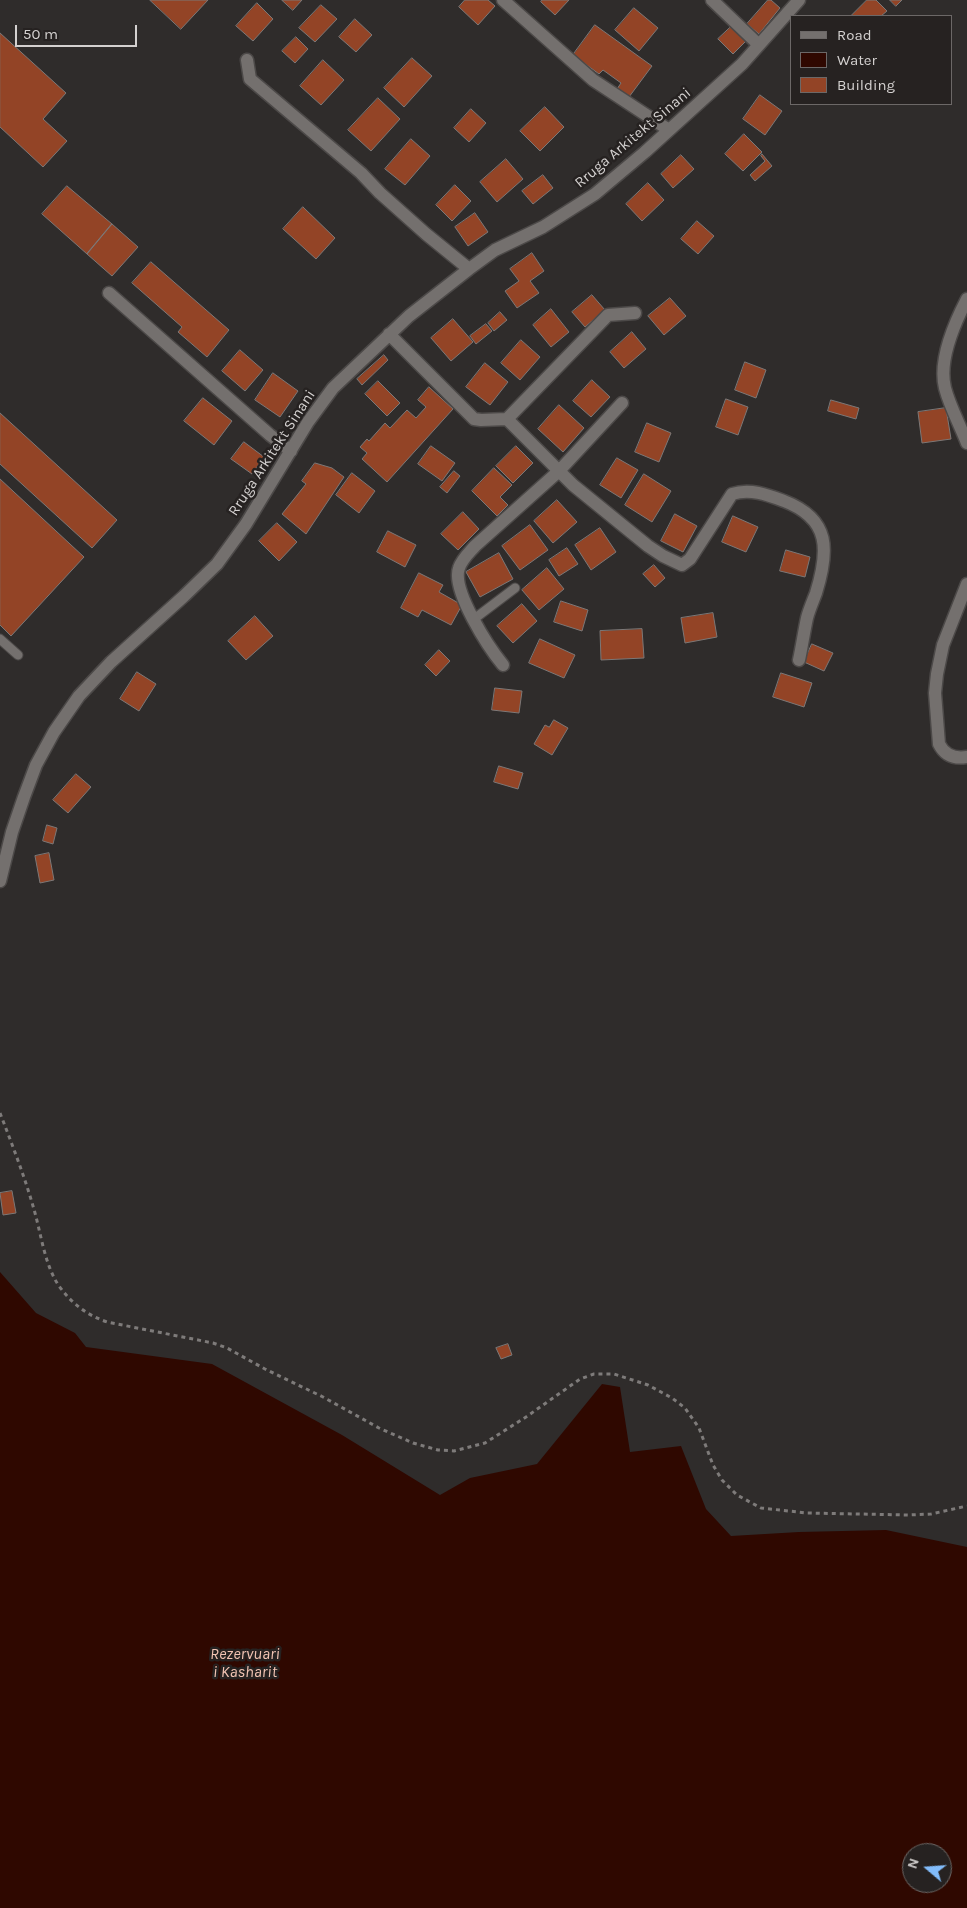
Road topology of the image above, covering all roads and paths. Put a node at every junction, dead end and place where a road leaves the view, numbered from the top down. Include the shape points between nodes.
1 (503, 0) edge
2 (712, 0) edge
3 (799, 0) edge
4 (759, 45) junction
5 (247, 60) dead end
6 (669, 130) junction
7 (469, 269) junction
8 (109, 293) dead end
9 (967, 299) edge
10 (635, 313) dead end
11 (389, 334) junction
12 (622, 403) dead end
13 (507, 419) junction
14 (967, 442) edge
15 (291, 451) junction
16 (559, 471) junction
17 (967, 584) edge
18 (515, 588) dead end
19 (474, 619) junction
20 (0, 639) edge
21 (18, 655) dead end
22 (798, 660) dead end
23 (503, 665) dead end
24 (967, 757) edge
25 (0, 880) edge
26 (0, 1113) edge
27 (967, 1506) edge

1 - 6 street via 593,80
2 - 4 street
3 - 4 street, Rruga Arkitekt Sinani
4 - 6 street, Rruga Arkitekt Sinani
5 - 7 street via 250,78
6 - 7 street, Rruga Arkitekt Sinani via 595,194 543,227 495,250
7 - 11 street, Rruga Arkitekt Sinani
8 - 15 street
9 - 14 street via 950,335 944,372 945,387
10 - 13 street via 608,315
11 - 13 street via 474,418
11 - 15 street, Rruga Arkitekt Sinani via 333,388
12 - 16 street
13 - 16 street
15 - 25 street, Rruga Arkitekt Sinani via 217,564 111,662 79,696 54,732 24,797
16 - 19 street via 475,546 458,569 458,581
16 - 22 street via 648,546 682,564 697,550 732,494 750,492 771,496 808,514 821,534 824,554
17 - 24 street via 943,646 935,692 939,744 948,756
18 - 19 lane
19 - 23 street
20 - 21 lane
26 - 27 path via 58,1285 90,1316 227,1348 379,1428 438,1450 454,1451 485,1443 580,1379 594,1374 614,1374 648,1385 685,1408 700,1428 722,1480 737,1495 761,1508 808,1513 908,1515

